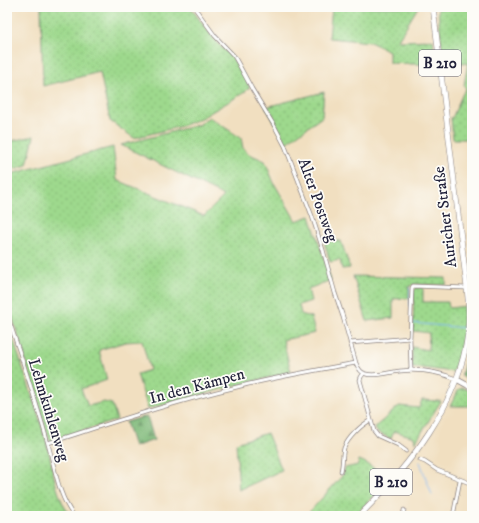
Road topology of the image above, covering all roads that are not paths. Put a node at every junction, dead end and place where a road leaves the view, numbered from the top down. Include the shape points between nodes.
1 (194, 7) edge
2 (433, 7) edge
3 (467, 288) junction
4 (7, 310) edge
5 (410, 338) junction
6 (350, 342) junction
7 (356, 363) junction
8 (411, 371) junction
9 (364, 373) junction
10 (456, 379) junction
11 (472, 389) edge
12 (371, 420) junction
13 (48, 444) junction
14 (406, 451) dead end
15 (420, 460) dead end
16 (341, 471) dead end
17 (460, 480) junction
18 (472, 484) edge
19 (404, 510) dead end
20 (453, 515) edge
21 (74, 516) edge
22 (360, 516) edge
23 (403, 516) edge

1 - 6 street, Alter Postweg via 215,36 234,56 282,139 324,250
2 - 3 main road, Auricher Straße / B 210
3 - 5 street via 413,286
3 - 10 main road, Auricher Straße / B 210 via 468,333
4 - 13 street, Lehmkuhlenweg
5 - 6 street
5 - 8 street
6 - 7 street, Alter Postweg
7 - 9 street, Alter Postweg
7 - 13 street, In den Kämpen via 237,387 139,414
8 - 9 street via 372,375
8 - 10 street via 441,373
9 - 12 street via 360,380
10 - 11 street
10 - 22 main road, B 210 via 437,419 420,445 399,473
12 - 14 street via 376,434
12 - 16 street via 360,428 346,445
13 - 21 street, Lehmkuhlenweg via 61,491
15 - 17 street
17 - 18 street
17 - 20 street
19 - 23 street

